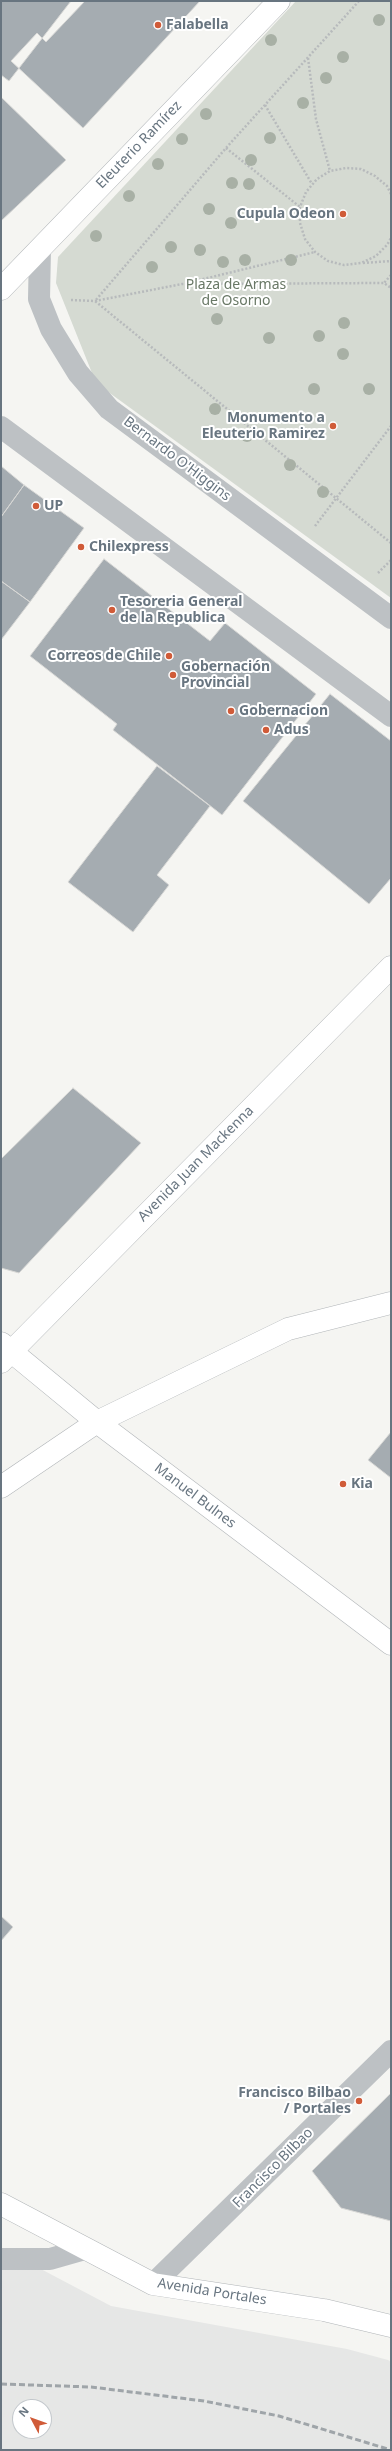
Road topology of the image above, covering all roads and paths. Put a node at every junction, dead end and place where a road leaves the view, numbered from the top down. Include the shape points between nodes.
1 (278, 1) edge
2 (359, 1) edge
3 (308, 58) junction
4 (265, 105) junction
5 (226, 148) junction
6 (330, 171) junction
7 (312, 184) junction
8 (391, 194) edge
9 (300, 206) junction
10 (391, 238) edge
11 (40, 249) junction
12 (315, 252) junction
13 (391, 260) edge
14 (361, 263) junction
15 (391, 275) edge
16 (384, 283) junction
17 (182, 284) junction
18 (391, 288) edge
19 (1, 289) edge
20 (95, 301) junction
21 (391, 426) edge
22 (1, 427) edge
23 (337, 499) junction
24 (391, 543) edge
25 (297, 548) junction
26 (391, 618) edge
27 (391, 716) edge
28 (391, 967) edge
29 (391, 1303) edge
30 (5, 1352) edge
31 (97, 1422) junction
32 (1, 1487) edge
33 (391, 1644) edge
34 (391, 2051) edge
35 (1, 2204) edge
36 (85, 2249) junction
37 (1, 2259) edge
38 (153, 2284) junction
39 (391, 2326) edge

1 - 11 main road, Eleuterio Ramírez
2 - 3 path
3 - 4 path
3 - 6 path via 316,119
4 - 5 path
4 - 7 path
5 - 9 path
5 - 20 path
6 - 7 path
6 - 8 path via 361,169 375,176 387,186
7 - 9 path
9 - 12 path via 301,228 305,239
10 - 14 path via 376,256
11 - 19 main road, Eleuterio Ramírez
11 - 25 street, Bernardo O'Higgins via 39,299 51,329 78,373 109,409
12 - 14 path via 328,261 344,265
12 - 17 path
13 - 14 path
15 - 16 path
16 - 17 path
16 - 18 path
17 - 20 path
20 - 23 path
21 - 23 path
22 - 27 street
23 - 24 path
23 - 25 path
25 - 26 street, Bernardo O'Higgins
28 - 30 main road, Avenida Juan Mackenna
29 - 31 main road via 288,1329
30 - 31 main road, Manuel Bulnes
31 - 32 main road
31 - 33 main road, Manuel Bulnes
34 - 38 street, Francisco Bilbao
35 - 36 main road, Avenida Portales
36 - 37 street via 50,2259
36 - 38 main road, Avenida Portales
38 - 39 main road, Avenida Portales via 324,2310

